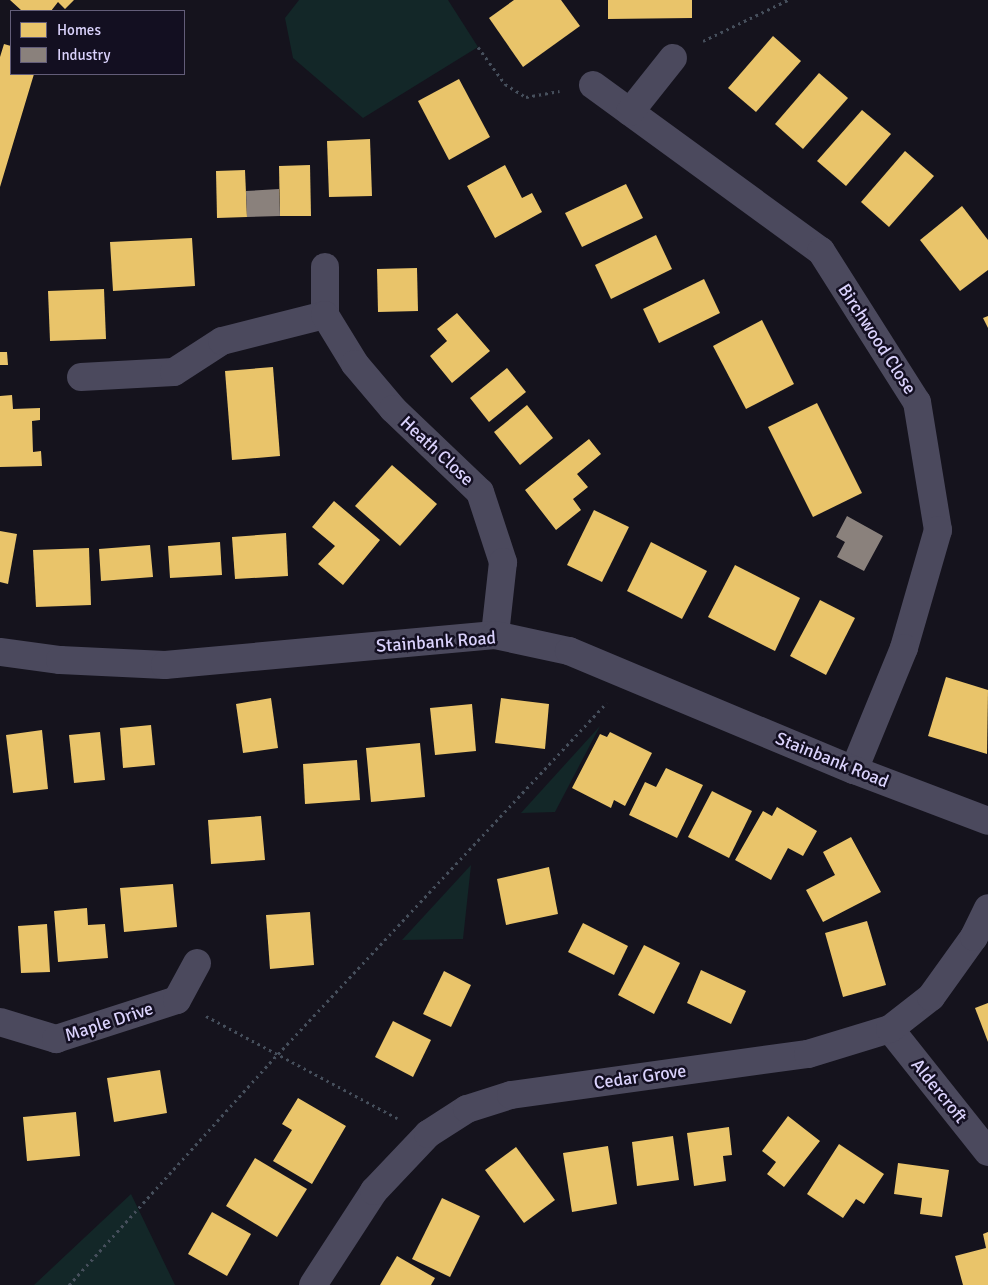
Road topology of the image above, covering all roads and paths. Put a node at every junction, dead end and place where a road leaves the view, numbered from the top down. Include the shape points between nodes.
1 (788, 0) edge
2 (478, 47) dead end
3 (673, 58) joint
4 (593, 85) joint
5 (630, 112) junction
6 (324, 267) dead end
7 (325, 315) junction
8 (81, 378) dead end
9 (495, 635) junction
10 (0, 652) edge
11 (633, 678) junction
12 (854, 770) junction
13 (988, 821) edge
14 (988, 908) edge
15 (197, 962) dead end
16 (177, 1000) junction
17 (0, 1022) edge
18 (890, 1029) junction
19 (278, 1054) junction
20 (428, 1134) junction
21 (988, 1152) edge
22 (69, 1285) edge
23 (313, 1285) edge

1 - 3 path via 719,32
2 - 4 path via 505,84 526,97
3 - 5 street
4 - 5 street, Birchwood Close
5 - 12 street, Birchwood Close via 821,252 917,402 938,530 904,648
6 - 7 street
7 - 8 street via 222,341 174,372
7 - 9 street, Heath Close via 355,364 393,410 480,492 503,562
9 - 10 street, Stainbank Road via 165,665 60,660
9 - 11 street, Stainbank Road via 569,651
11 - 12 street, Stainbank Road
11 - 19 path
12 - 13 street, Stainbank Road
14 - 18 street, Cedar Grove via 974,937 931,997
15 - 16 street, Maple Drive
16 - 17 street, Maple Drive via 56,1039
16 - 19 path
18 - 20 street, Cedar Grove via 808,1054 511,1095 466,1109
18 - 21 street, Aldercroft
19 - 20 path
19 - 22 path
20 - 23 street, Cedar Grove via 374,1191

